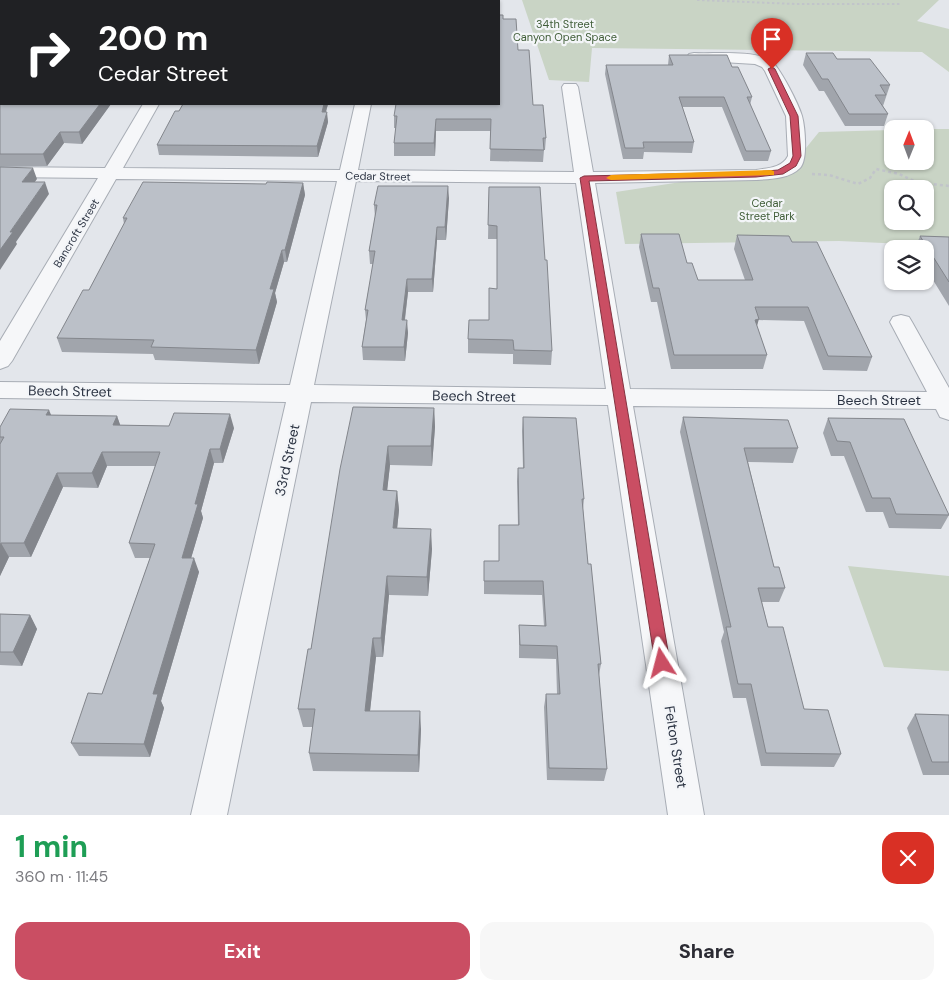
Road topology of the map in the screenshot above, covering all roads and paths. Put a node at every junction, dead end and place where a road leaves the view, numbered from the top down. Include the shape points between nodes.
1 (697, 0) edge
2 (901, 4) dead end
3 (683, 56) edge
4 (570, 87) dead end
5 (150, 105) edge
6 (363, 105) edge
7 (784, 170) junction
8 (0, 172) edge
9 (111, 173) junction
10 (348, 176) junction
11 (584, 178) junction
12 (949, 186) edge
13 (901, 322) dead end
14 (0, 361) edge
15 (0, 390) edge
16 (301, 393) junction
17 (620, 398) junction
18 (947, 404) edge
19 (210, 815) edge
20 (686, 815) edge

1 - 2 path
3 - 7 street via 758,60 772,69 794,116 797,156 793,164
4 - 11 street, Felton Street
5 - 9 street, Bancroft Street
6 - 10 street, 33rd Street
7 - 11 street, Cedar Street via 756,175
7 - 12 path via 801,175 817,173 858,184 870,178 876,169 916,182
8 - 9 street, Cedar Street
9 - 10 street, Cedar Street
9 - 14 street, Bancroft Street
10 - 11 street, Cedar Street
10 - 16 street, 33rd Street
11 - 17 street, Felton Street
13 - 18 street
15 - 16 street, Beech Street
16 - 17 street, Beech Street
16 - 19 street, 33rd Street
17 - 18 street, Beech Street
17 - 20 street, Felton Street

